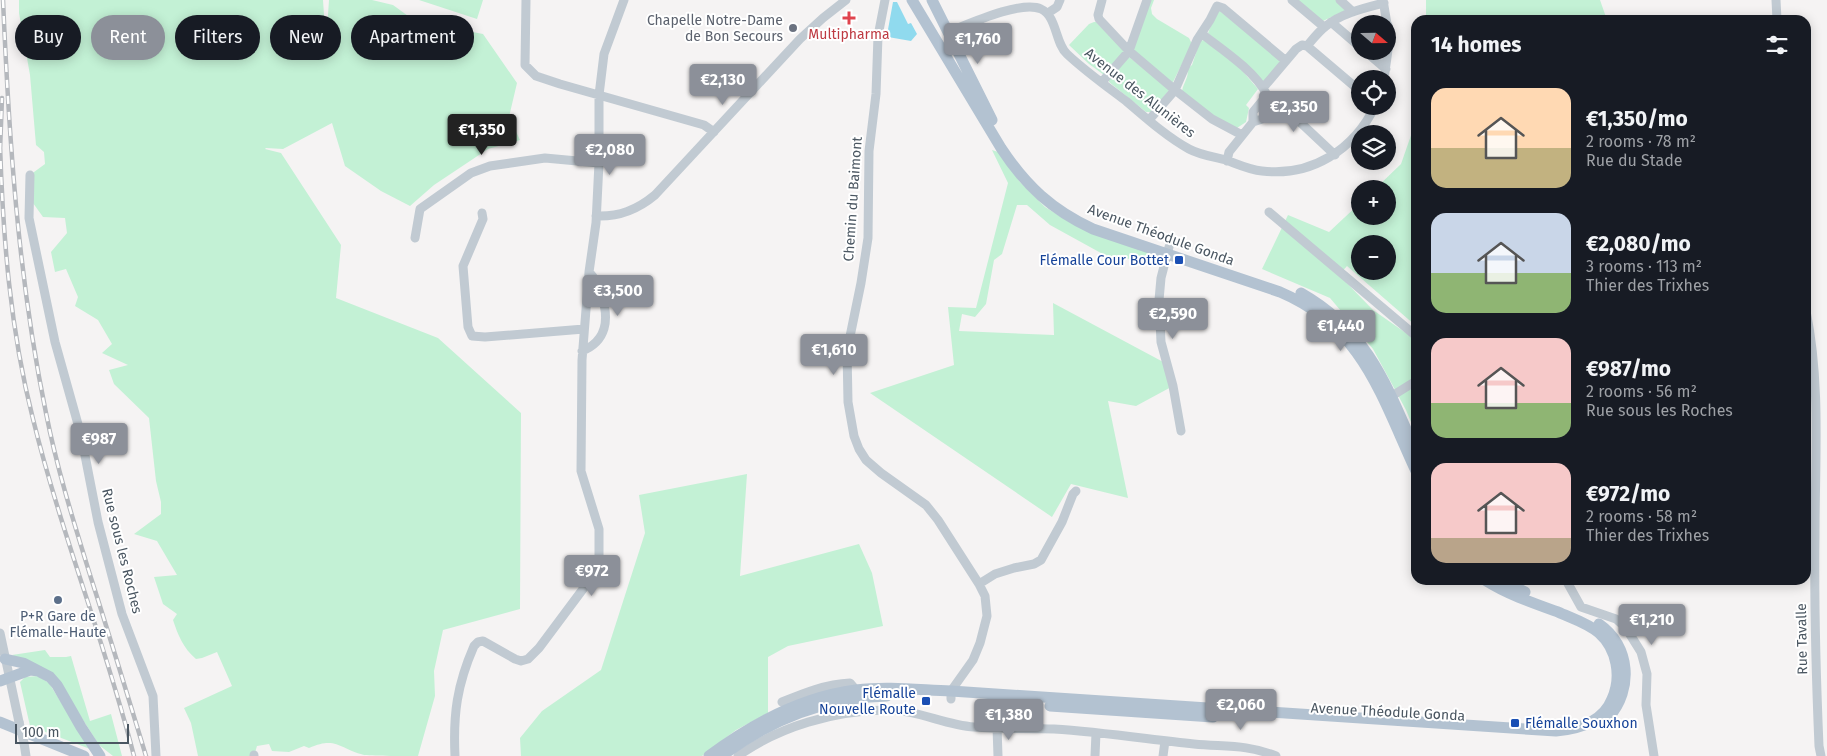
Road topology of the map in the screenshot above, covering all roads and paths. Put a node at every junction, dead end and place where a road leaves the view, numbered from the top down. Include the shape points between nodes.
1 (526, 0) edge
2 (624, 0) edge
3 (845, 0) edge
4 (885, 0) edge
5 (912, 0) edge
6 (932, 0) edge
7 (937, 0) edge
8 (1060, 0) edge
9 (1102, 0) edge
10 (1147, 0) edge
11 (1292, 0) edge
12 (1776, 0) edge
13 (1384, 1) edge
14 (1344, 2) edge
15 (1353, 12) junction
16 (1048, 14) junction
17 (1386, 15) edge
18 (1777, 15) edge
19 (1327, 24) junction
20 (952, 31) junction
21 (1204, 31) junction
22 (1351, 41) edge
23 (1307, 46) junction
24 (1130, 51) junction
25 (1376, 60) edge
26 (1387, 60) edge
27 (1286, 61) junction
28 (1386, 69) joint
29 (1102, 82) junction
30 (1351, 83) edge
31 (1175, 90) junction
32 (1267, 94) junction
33 (599, 95) junction
34 (1369, 115) edge
35 (991, 118) junction
36 (1150, 120) junction
37 (714, 132) junction
38 (1242, 135) junction
39 (1335, 155) junction
40 (1227, 161) junction
41 (599, 163) junction
42 (30, 174) dead end
43 (1268, 212) dead end
44 (482, 213) dead end
45 (596, 216) junction
46 (414, 238) dead end
47 (1168, 250) junction
48 (589, 272) junction
49 (584, 329) junction
50 (1411, 332) edge
51 (1811, 335) edge
52 (582, 351) junction
53 (1411, 384) edge
54 (1387, 399) junction
55 (1181, 431) dead end
56 (1411, 443) edge
57 (1411, 459) edge
58 (1076, 492) dead end
59 (979, 584) junction
60 (1493, 585) edge
61 (1512, 585) edge
62 (1569, 585) edge
63 (0, 633) edge
64 (5, 659) junction
65 (40, 671) junction
66 (5, 679) edge
67 (856, 694) junction
68 (951, 695) junction
69 (782, 702) dead end
70 (0, 722) edge
71 (997, 727) junction
72 (1096, 734) junction
73 (1165, 741) junction
74 (55, 744) junction
75 (26, 756) edge
76 (64, 756) edge
77 (84, 756) edge
78 (100, 756) edge
79 (157, 756) edge
80 (455, 756) edge
81 (709, 756) edge
82 (722, 756) edge
83 (738, 756) edge
84 (998, 756) edge
85 (1095, 756) edge
86 (1163, 756) edge
87 (1276, 756) edge
88 (1654, 756) edge
89 (1821, 756) edge

1 - 33 street via 525,65 536,76
2 - 33 street via 604,54
3 - 37 street via 800,39
4 - 59 street, Chemin du Baimont via 878,36 876,94 868,159 867,244 847,350 849,411 857,442 866,460 926,505
5 - 47 main road, Avenue Théodule Gonda via 1001,148 1037,194 1076,221 1094,229
6 - 35 main road, Avenue Théodule Gonda
7 - 20 main road, Avenue Théodule Gonda
8 - 16 street
9 - 24 street via 1100,19
10 - 24 street
11 - 19 street
12 - 18 street
13 - 15 street
13 - 17 street
14 - 15 street
15 - 19 street
16 - 20 street via 1041,8 1027,5
16 - 29 street, Avenue des Alunières via 1065,52
19 - 22 street
19 - 23 street
20 - 35 main road, Avenue Théodule Gonda
21 - 27 street via 1217,6 1221,6
21 - 31 street
21 - 32 street
23 - 27 street via 1300,46
23 - 30 street
24 - 29 street
24 - 31 street
25 - 28 street
26 - 28 street
27 - 32 street
29 - 36 street, Avenue des Alunières
31 - 36 street
31 - 38 street via 1212,119
32 - 38 street via 1253,112 1252,122
32 - 39 street
33 - 37 street via 704,125
33 - 41 street
34 - 39 street, Avenue des Alunières via 1359,132
35 - 47 main road, Avenue Théodule Gonda via 1018,166 1058,204 1092,222
36 - 40 street, Avenue des Alunières via 1190,150
37 - 45 street via 649,200 625,213
38 - 40 street via 1229,152
39 - 40 street, Avenue des Alunières via 1311,167 1263,172
41 - 45 street
41 - 46 street via 545,158 490,166 471,173 420,209
42 - 79 street, Rue sous les Roches via 29,218 55,342 82,435 98,522 122,614 154,696
43 - 50 street
44 - 49 street via 483,219 463,266 468,327 472,336
45 - 48 street
47 - 54 main road, Avenue Théodule Gonda via 1280,292 1316,311 1346,337
47 - 55 street via 1159,300 1161,342
48 - 49 street
48 - 52 street via 595,277 606,309 606,321 597,340
49 - 52 street
51 - 89 street, Rue Tavalle via 1816,398 1815,633
52 - 80 street via 581,471 599,529 597,564 560,620 528,659 515,659 483,641 474,646 456,703
53 - 54 street
54 - 56 main road, Avenue Théodule Gonda
54 - 57 main road, Avenue Théodule Gonda
58 - 59 street via 1041,560 995,574
59 - 68 street, Chemin du Baimont via 988,610 983,635
60 - 68 main road, Avenue Théodule Gonda via 1584,623 1605,640 1615,659 1618,678 1612,701 1598,718 1581,728 1556,731
61 - 68 main road, Avenue Théodule Gonda via 1588,616 1611,635 1623,658 1626,679 1619,704 1604,723 1570,736 1438,731
62 - 88 street via 1581,607 1616,619 1626,628 1641,652
63 - 64 street
64 - 65 main road
64 - 66 street
65 - 66 main road via 30,670
65 - 78 main road via 57,685
66 - 75 street, bridge
67 - 68 main road, Avenue Théodule Gonda via 882,688
67 - 69 street, Avenue Théodule Gonda via 850,683 835,684
67 - 81 main road, Avenue Théodule Gonda via 827,695 784,710 738,735
67 - 82 main road, Avenue Théodule Gonda via 758,731
70 - 74 main road
71 - 72 street
71 - 83 street via 970,727 886,710 840,714 773,736
71 - 84 street
72 - 73 street
72 - 85 street
73 - 86 street
73 - 87 street via 1241,746
74 - 76 main road
74 - 77 main road

